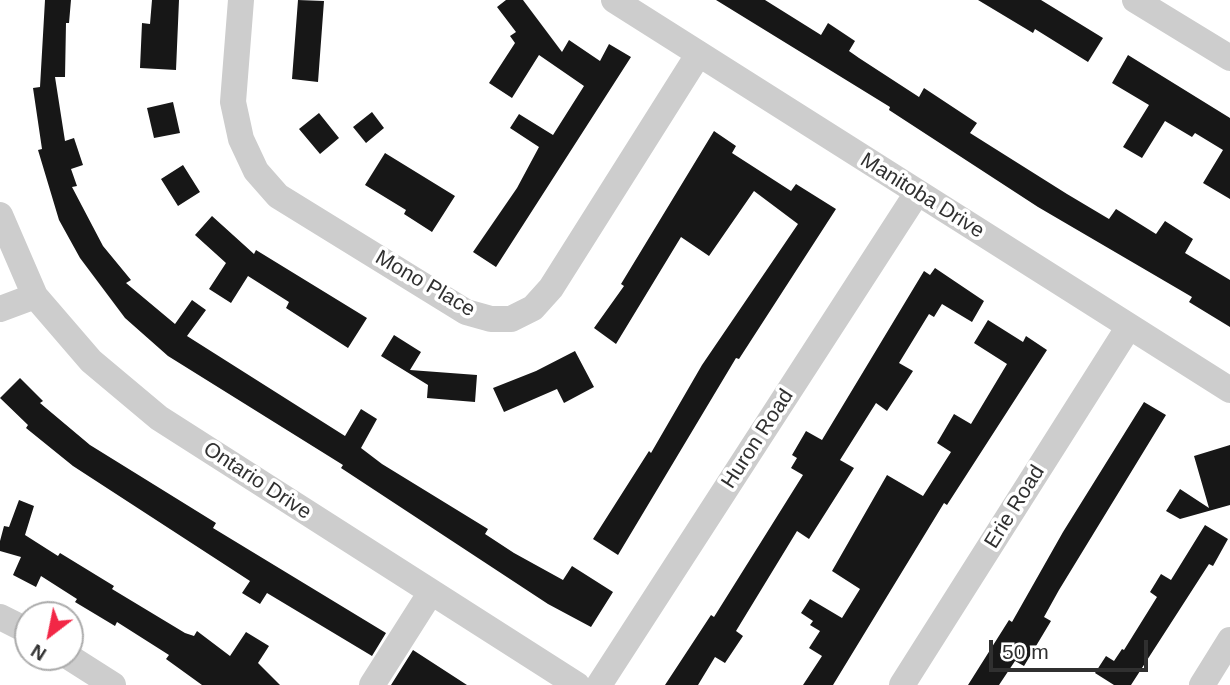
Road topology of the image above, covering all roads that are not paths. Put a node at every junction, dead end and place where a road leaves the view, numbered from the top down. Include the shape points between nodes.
1 (241, 0) edge
2 (614, 0) edge
3 (1153, 5) edge
4 (698, 55) junction
5 (1230, 58) edge
6 (917, 193) junction
7 (0, 215) edge
8 (35, 296) junction
9 (0, 309) edge
10 (1128, 328) junction
11 (1230, 390) edge
12 (431, 592) junction
13 (1230, 640) edge
14 (84, 667) edge
15 (113, 685) edge
16 (372, 685) edge
17 (577, 685) edge
18 (599, 685) edge
19 (902, 685) edge
20 (1202, 685) edge

1 - 4 street, Mono Place via 233,102 241,139 256,170 278,196 466,312 491,319 511,319 533,307 551,288
2 - 4 street, Manitoba Drive
3 - 5 street
4 - 6 street, Manitoba Drive
6 - 10 street, Manitoba Drive
6 - 18 street, Huron Road
7 - 8 street, Ontario Drive
8 - 9 street
8 - 12 street, Ontario Drive via 90,361 159,418
10 - 11 street, Manitoba Drive
10 - 19 street, Erie Road
12 - 16 street
12 - 17 street, Ontario Drive
13 - 20 street
14 - 15 street

